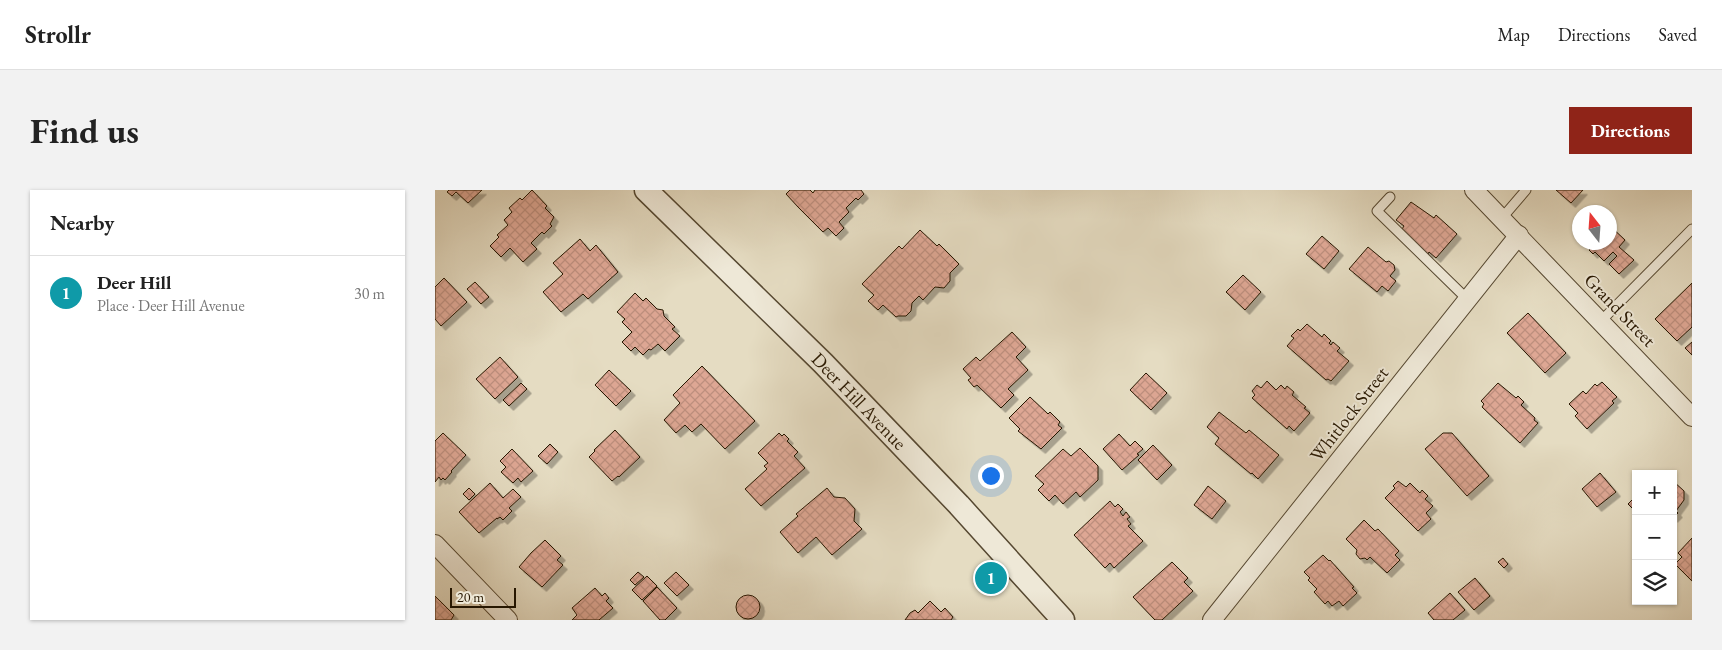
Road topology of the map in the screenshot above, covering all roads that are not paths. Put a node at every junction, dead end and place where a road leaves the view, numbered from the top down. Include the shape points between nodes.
1 (646, 190) edge
2 (1475, 190) edge
3 (1526, 190) edge
4 (1390, 197) dead end
5 (1502, 218) junction
6 (1692, 229) edge
7 (1519, 235) junction
8 (1467, 300) junction
9 (1601, 321) junction
10 (1692, 417) edge
11 (435, 544) edge
12 (508, 620) edge
13 (1063, 620) edge
14 (1212, 620) edge

1 - 13 street, Deer Hill Avenue via 830,370
2 - 5 street, Grand Street
3 - 5 lane
4 - 8 lane via 1377,211
5 - 7 street, Grand Street
6 - 9 lane
7 - 8 street, Whitlock Street
7 - 9 street, Grand Street
8 - 14 street, Whitlock Street
9 - 10 street, Grand Street
11 - 12 street

